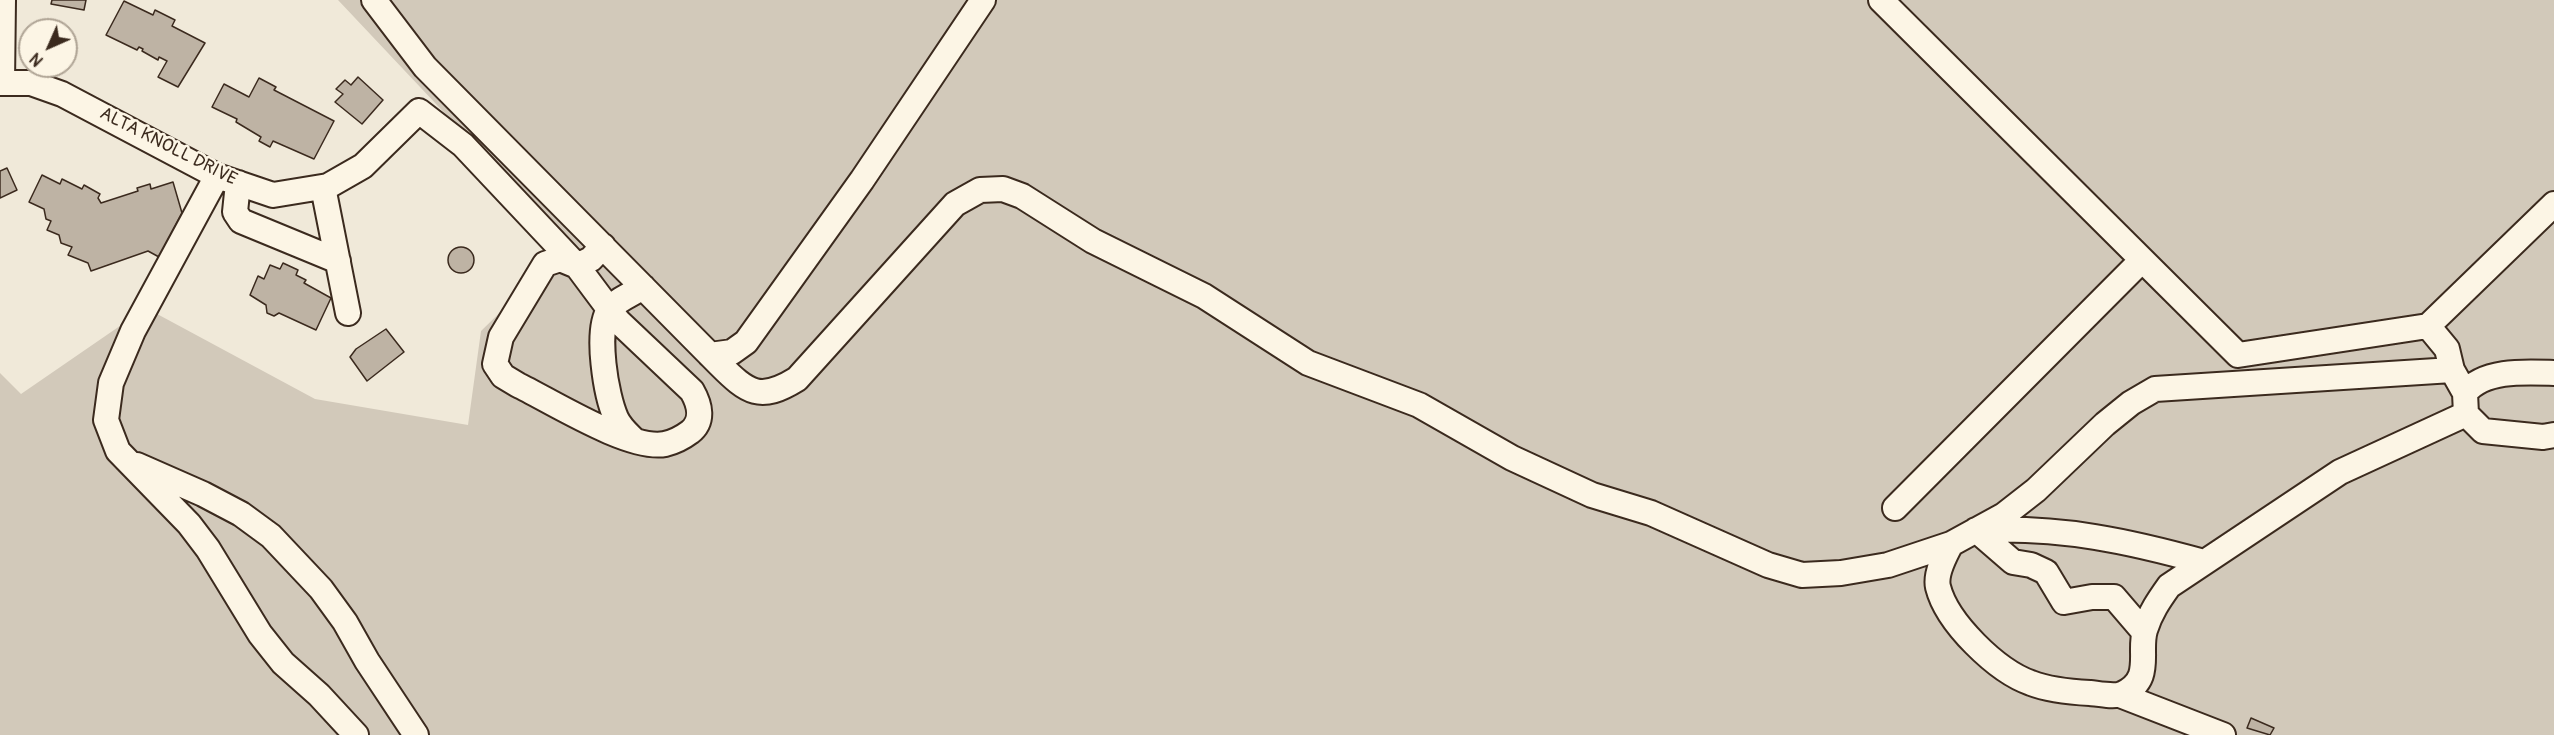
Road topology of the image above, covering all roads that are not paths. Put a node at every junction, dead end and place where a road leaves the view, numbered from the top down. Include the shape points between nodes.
1 (3, 0) edge
2 (374, 0) edge
3 (983, 0) edge
4 (1881, 0) edge
5 (1, 83) edge
6 (228, 179) junction
7 (323, 187) junction
8 (2554, 204) edge
9 (603, 246) junction
10 (2142, 260) junction
11 (338, 261) junction
12 (576, 266) junction
13 (643, 287) junction
14 (609, 309) junction
15 (348, 313) dead end
16 (2428, 326) junction
17 (710, 355) junction
18 (2452, 370) junction
19 (2554, 373) edge
20 (2466, 404) junction
21 (2554, 435) edge
22 (633, 440) junction
23 (123, 455) junction
24 (1896, 508) dead end
25 (1976, 530) junction
26 (1951, 544) junction
27 (2204, 562) junction
28 (2144, 632) junction
29 (2120, 695) junction
30 (356, 735) edge
31 (416, 735) edge
32 (2223, 735) edge

1 - 5 street
2 - 9 street via 425,67
3 - 17 street via 862,180 746,342 732,352
4 - 10 street
5 - 6 street, ALTA KNOLL DRIVE via 31,82 62,94
6 - 7 street, ALTA KNOLL DRIVE via 273,195
6 - 11 street via 235,212 241,221
6 - 23 street via 134,331 111,383 106,420
7 - 11 street
7 - 12 street, ALTA KNOLL DRIVE via 363,166 419,111 463,146
8 - 16 street
9 - 12 street
9 - 13 street
10 - 16 street via 2238,355
10 - 24 street
11 - 15 street
12 - 14 street
12 - 22 street via 560,259 544,264 501,337 495,364 503,376 518,385
13 - 14 street
13 - 17 street
14 - 22 street via 603,322 610,397 616,418
14 - 22 street via 692,391 700,405 700,416 693,429 681,438 664,444
16 - 18 street via 2447,350
17 - 26 street via 740,386 763,394 778,391 797,379 955,204 980,190 1004,189 1204,296 1308,363 1419,405 1512,458 1592,495 1651,513 1768,565 1802,575 1841,573 1888,565
18 - 20 street
18 - 25 street via 2155,389 2105,424 2036,490 2004,515
19 - 20 street via 2502,375 2476,382
20 - 21 street via 2483,431
20 - 27 street via 2340,472
23 - 30 street via 189,524 283,663
23 - 31 street via 241,514 271,536 345,622
25 - 26 street
25 - 27 street via 2070,531
25 - 28 street via 2013,562 2046,572 2064,602 2114,597
26 - 29 street via 1938,585 1954,621 1999,665 2031,683 2076,693
27 - 28 street via 2169,586 2153,608
28 - 29 street via 2145,667 2134,685
29 - 32 street

